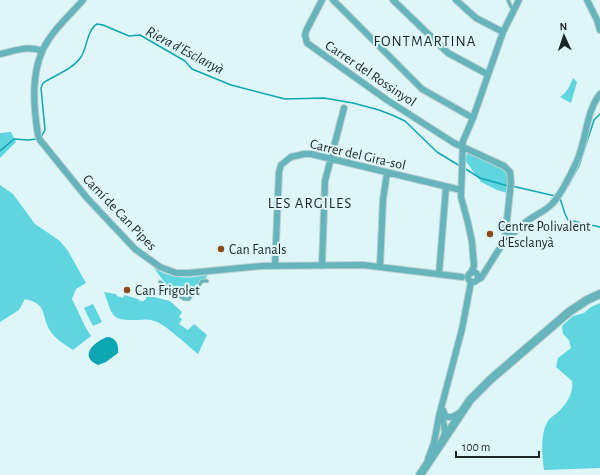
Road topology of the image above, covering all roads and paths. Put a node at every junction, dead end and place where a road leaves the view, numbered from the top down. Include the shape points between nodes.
1 (83, 0) edge
2 (322, 0) edge
3 (333, 0) edge
4 (393, 0) edge
5 (456, 0) edge
6 (508, 0) edge
7 (519, 0) edge
8 (580, 0) edge
9 (584, 0) edge
10 (587, 0) edge
11 (514, 8) junction
12 (600, 30) edge
13 (503, 32) junction
14 (42, 51) junction
15 (0, 54) edge
16 (487, 74) junction
17 (600, 94) edge
18 (344, 108) dead end
19 (472, 118) junction
20 (463, 147) junction
21 (330, 159) junction
22 (387, 173) junction
23 (446, 187) junction
24 (461, 190) junction
25 (506, 229) junction
26 (516, 231) junction
27 (503, 244) junction
28 (275, 266) junction
29 (322, 266) junction
30 (380, 266) junction
31 (470, 273) junction
32 (439, 274) junction
33 (462, 277) junction
34 (207, 281) dead end
35 (473, 281) junction
36 (160, 282) dead end
37 (600, 294) edge
38 (442, 407) junction
39 (464, 410) junction
40 (452, 428) junction
41 (437, 429) junction
42 (444, 432) junction
43 (441, 444) junction
44 (422, 472) edge

1 - 14 street via 49,39
2 - 20 street, Carrer del Rossinyol via 306,31 307,43 387,100
3 - 19 street via 422,89
4 - 16 street via 448,53
5 - 13 street via 476,18
6 - 11 lane
7 - 11 street
8 - 9 street
10 - 12 street
11 - 13 street
13 - 16 street
14 - 15 street via 26,48
14 - 28 street, Camí de Can Pipes via 34,93 39,138 87,198 135,248 160,267 182,274
16 - 19 street
17 - 26 street via 592,106 577,162 559,194 547,208
18 - 21 street
19 - 20 street via 464,135
20 - 24 street
20 - 25 street, Carrer del Rossinyol via 504,166 510,172
21 - 22 street, Carrer del Gira-sol
21 - 28 street, Carrer del Gira-sol via 304,154 291,157 281,165 278,180
21 - 29 street via 325,181
22 - 23 street, Carrer del Gira-sol
22 - 30 street
23 - 24 street, Carrer del Gira-sol
23 - 32 street
24 - 31 street via 472,242 474,266
25 - 26 street via 509,234
25 - 27 street
26 - 27 street
27 - 35 street via 481,278
28 - 29 street, Camí de Can Pipes
29 - 30 street, Camí de Can Pipes
30 - 32 street, Camí de Can Pipes
31 - 33 street, Camí de Can Pipes
31 - 35 street via 468,278
31 - 35 street via 477,274
32 - 33 street, Camí de Can Pipes
33 - 35 street, Camí de Can Pipes
34 - 36 lane via 202,281 189,299 184,299
35 - 38 street
37 - 39 street via 569,312 491,379 470,400
38 - 39 street via 445,416 448,417
38 - 41 street
38 - 42 street
39 - 40 street
40 - 42 street
40 - 43 street
41 - 42 street
41 - 44 street
42 - 43 street
43 - 44 street

